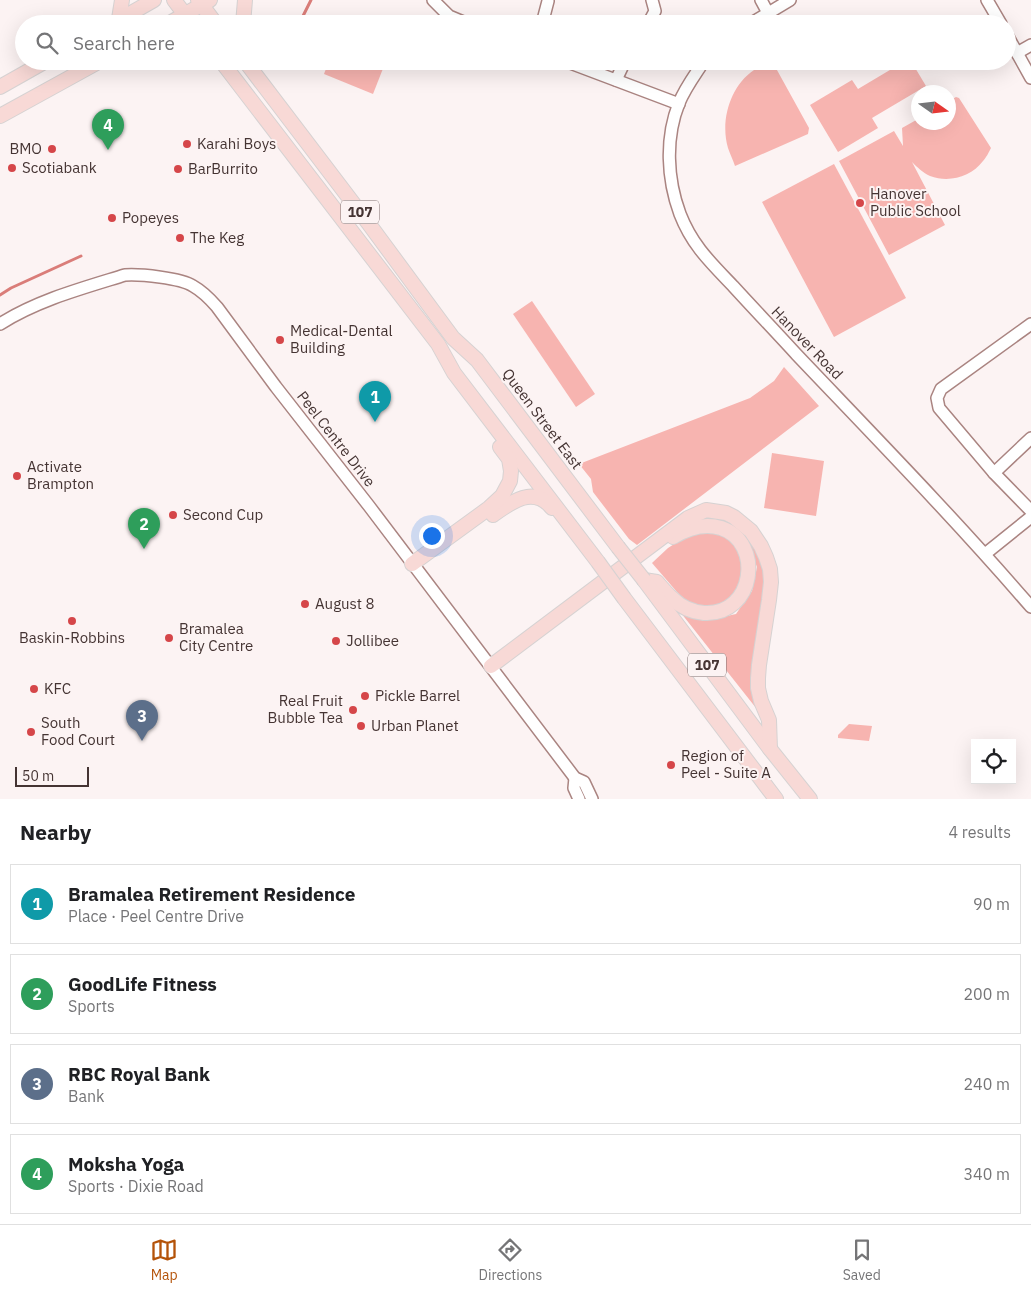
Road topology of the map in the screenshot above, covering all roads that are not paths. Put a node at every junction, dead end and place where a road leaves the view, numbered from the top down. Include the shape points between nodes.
1 (122, 0) edge
2 (154, 0) edge
3 (174, 0) edge
4 (245, 0) edge
5 (433, 0) edge
6 (652, 0) edge
7 (761, 0) edge
8 (790, 0) edge
9 (987, 0) edge
10 (548, 1) edge
11 (203, 2) edge
12 (768, 13) junction
13 (118, 15) edge
14 (128, 15) edge
15 (185, 15) edge
16 (192, 15) edge
17 (211, 15) edge
18 (244, 15) edge
19 (448, 15) edge
20 (544, 15) edge
21 (653, 15) edge
22 (765, 15) edge
23 (996, 15) edge
24 (1031, 45) edge
25 (1017, 53) joint
26 (30, 70) edge
27 (84, 70) edge
28 (224, 70) edge
29 (252, 70) edge
30 (590, 70) edge
31 (621, 70) edge
32 (698, 70) edge
33 (1031, 78) edge
34 (616, 80) junction
35 (0, 87) edge
36 (679, 104) junction
37 (0, 116) edge
38 (0, 324) edge
39 (1031, 324) edge
40 (454, 373) junction
41 (1031, 438) edge
42 (994, 473) junction
43 (1031, 511) edge
44 (1031, 517) edge
45 (582, 542) junction
46 (986, 554) junction
47 (415, 568) junction
48 (644, 580) junction
49 (1031, 607) edge
50 (493, 669) junction
51 (770, 749) junction
52 (575, 778) junction
53 (579, 799) edge
54 (592, 799) edge
55 (776, 799) edge
56 (810, 799) edge

1 - 13 main road
2 - 14 main road
3 - 15 main road
4 - 18 main road
5 - 19 street
6 - 21 street
7 - 12 street
8 - 12 street
9 - 23 street
10 - 20 street
11 - 16 main road
11 - 17 main road
12 - 22 street
24 - 25 street
25 - 33 street
26 - 35 main road
27 - 37 main road
28 - 40 main road, 107 via 438,344
29 - 48 main road, Queen Street East / 107, bridge via 453,338 477,360
30 - 34 street
31 - 34 street
32 - 36 street, Hanover Road
34 - 36 street
36 - 46 street, Hanover Road via 669,148 670,172 679,213 697,248
38 - 47 street, Peel Centre Drive via 39,304 126,275 192,285 217,307
39 - 42 street via 941,389 937,398 939,408
40 - 45 main road, 107
40 - 47 main road via 458,393 509,459 511,476 502,496
41 - 42 street
42 - 43 street
44 - 46 street
45 - 47 main road via 548,503 524,497 504,506
45 - 55 main road, 107, bridge
46 - 49 street, Hanover Road
47 - 50 street, Peel Centre Drive
48 - 50 main road via 657,582 671,598 687,608 702,613 715,612 736,602 744,591 748,576 747,557 735,536 722,528 698,526 684,530
48 - 51 main road, Queen Street East / 107
50 - 51 main road via 688,518 706,510 726,513 751,531 770,569 758,688 769,720
50 - 52 street, Peel Centre Drive
51 - 56 main road, Queen Street East / 107
52 - 53 street, Peel Centre Drive via 574,788
52 - 54 street, Peel Centre Drive via 584,782

